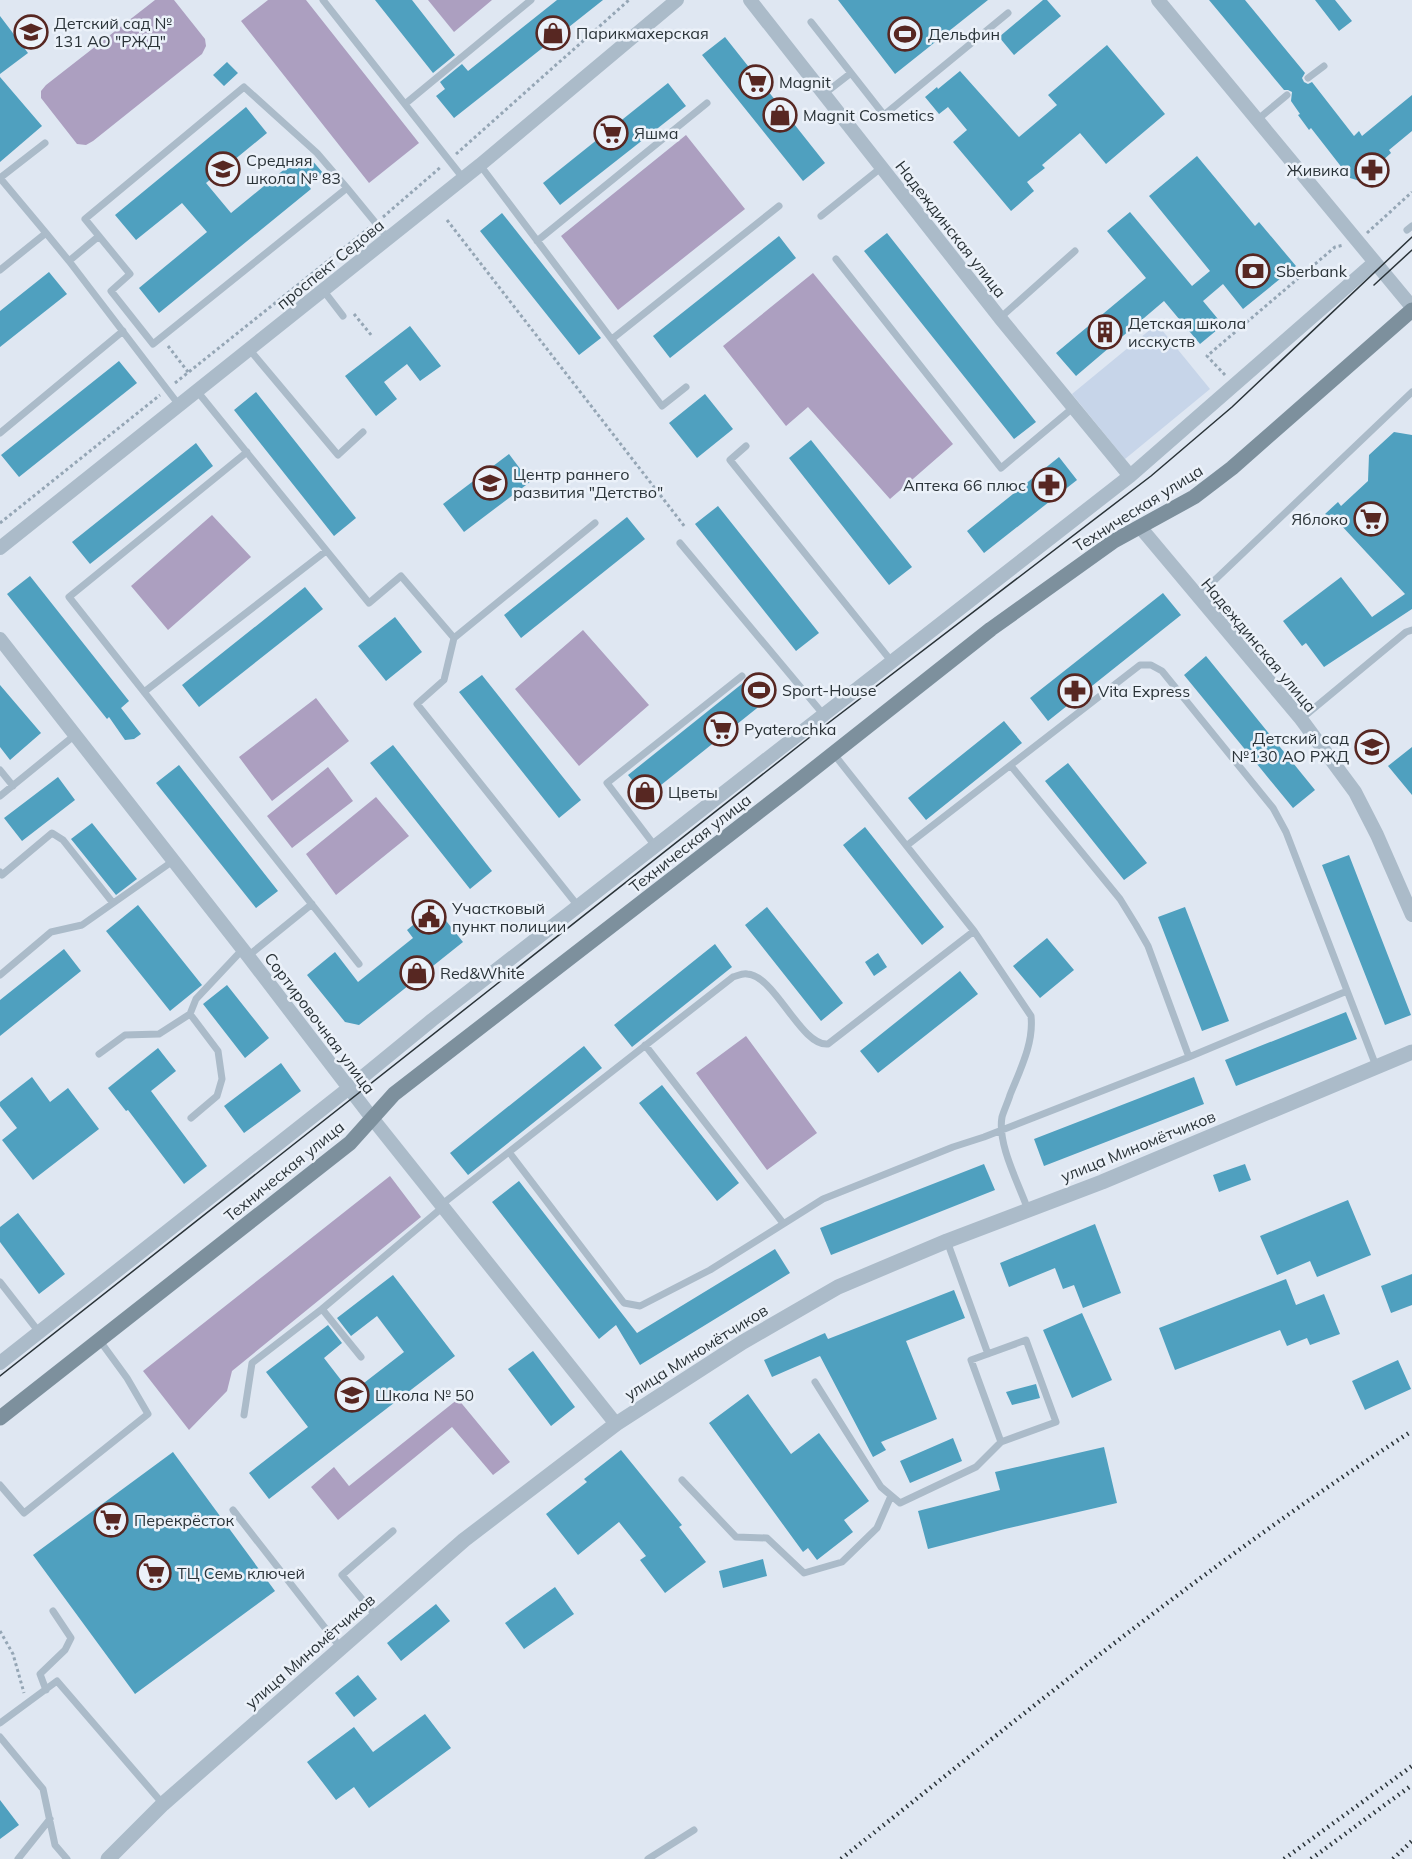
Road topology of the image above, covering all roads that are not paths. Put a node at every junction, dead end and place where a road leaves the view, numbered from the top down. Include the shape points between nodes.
1 (323, 0) edge
2 (531, 0) edge
3 (677, 0) edge
4 (750, 0) edge
5 (1158, 0) edge
6 (1008, 13) dead end
7 (811, 22) dead end
8 (1324, 66) dead end
9 (851, 73) junction
10 (1308, 78) dead end
11 (824, 94) junction
12 (1287, 95) dead end
13 (707, 103) dead end
14 (405, 104) junction
15 (1257, 120) junction
16 (45, 144) dead end
17 (480, 165) junction
18 (882, 167) junction
19 (0, 178) edge
20 (463, 178) junction
21 (347, 188) junction
22 (779, 206) dead end
23 (821, 216) dead end
24 (46, 233) junction
25 (99, 236) junction
26 (388, 238) junction
27 (537, 241) junction
28 (1075, 251) dead end
29 (837, 259) dead end
30 (69, 261) junction
31 (1375, 262) junction
32 (0, 270) edge
33 (323, 290) junction
34 (1412, 308) edge
35 (343, 316) dead end
36 (1000, 318) junction
37 (123, 331) junction
38 (612, 339) junction
39 (249, 349) junction
40 (686, 387) dead end
41 (197, 391) junction
42 (1412, 392) edge
43 (180, 405) junction
44 (1074, 407) junction
45 (363, 432) dead end
46 (0, 433) edge
47 (746, 446) dead end
48 (247, 452) junction
49 (1130, 477) junction
50 (595, 523) dead end
51 (1140, 527) junction
52 (680, 543) dead end
53 (0, 548) edge
54 (326, 551) junction
55 (1197, 597) junction
56 (1412, 630) edge
57 (454, 638) junction
58 (0, 639) edge
59 (892, 662) junction
60 (742, 676) dead end
61 (144, 692) junction
62 (823, 714) junction
63 (1301, 719) junction
64 (75, 735) junction
65 (833, 753) junction
66 (1011, 765) junction
67 (0, 770) edge
68 (13, 786) junction
69 (0, 796) edge
70 (910, 843) dead end
71 (655, 846) junction
72 (173, 861) junction
73 (0, 872) edge
74 (113, 903) junction
75 (312, 904) junction
76 (578, 906) junction
77 (1410, 906) edge
78 (974, 931) junction
79 (245, 953) junction
80 (359, 964) dead end
81 (0, 975) edge
82 (1347, 991) junction
83 (190, 1014) junction
84 (645, 1046) junction
85 (1412, 1052) edge
86 (99, 1054) dead end
87 (1190, 1057) junction
88 (1376, 1067) junction
89 (349, 1088) junction
90 (191, 1118) dead end
91 (372, 1118) junction
92 (1001, 1130) junction
93 (509, 1152) junction
94 (442, 1206) junction
95 (1028, 1210) junction
96 (783, 1224) junction
97 (947, 1241) junction
98 (0, 1282) edge
99 (322, 1309) junction
100 (39, 1332) junction
101 (100, 1341) junction
102 (988, 1354) junction
103 (361, 1357) dead end
104 (0, 1363) edge
105 (815, 1382) dead end
106 (244, 1415) dead end
107 (0, 1418) edge
108 (616, 1424) junction
109 (1001, 1442) junction
110 (682, 1480) dead end
111 (0, 1485) edge
112 (891, 1496) junction
113 (234, 1510) dead end
114 (393, 1531) dead end
115 (53, 1611) dead end
116 (376, 1616) junction
117 (340, 1647) junction
118 (46, 1690) junction
119 (0, 1723) edge
120 (0, 1737) edge
121 (163, 1804) junction
122 (50, 1819) junction
123 (694, 1830) dead end
124 (18, 1859) edge
125 (67, 1859) edge
126 (108, 1859) edge
127 (648, 1859) edge

1 - 14 lane
2 - 14 lane
3 - 17 street, проспект Седова
4 - 11 street, Надеждинская улица
5 - 15 street
6 - 9 lane via 884,115
7 - 9 lane
8 - 10 lane
9 - 11 lane
11 - 18 street, Надеждинская улица
12 - 15 lane
13 - 27 lane
14 - 20 lane
15 - 31 street
16 - 19 lane
17 - 20 street, проспект Седова
17 - 27 lane
18 - 23 lane
18 - 36 street, Надеждинская улица
19 - 24 lane
20 - 26 street, проспект Седова
21 - 25 lane via 317,153 244,87 85,219
21 - 25 lane via 153,344 111,291 130,274
21 - 26 lane
22 - 38 lane
24 - 30 lane
24 - 32 lane
25 - 30 lane
26 - 33 street, проспект Седова
27 - 38 lane
28 - 36 lane
29 - 44 lane via 1001,468
30 - 37 lane
31 - 34 street
31 - 49 street
33 - 35 lane
33 - 39 street, проспект Седова
34 - 51 main road, Техническая улица via 1232,468 1194,497
36 - 44 street, Надеждинская улица
37 - 43 lane
37 - 46 lane
38 - 40 lane via 662,406
39 - 41 street, проспект Седова
39 - 45 lane via 338,455
41 - 43 street, проспект Седова
41 - 48 lane
42 - 55 lane
43 - 53 street, проспект Седова
44 - 49 street, Надеждинская улица
47 - 59 lane via 730,460
48 - 54 lane
48 - 61 lane via 69,597
49 - 59 street
50 - 57 lane
51 - 55 street, Надеждинская улица
51 - 65 main road, Техническая улица via 991,629
52 - 62 lane
54 - 57 lane via 369,603 401,576
54 - 61 lane
55 - 63 street, Надеждинская улица
56 - 63 lane
57 - 76 lane via 444,680 417,704
58 - 64 street, Сортировочная улица
59 - 62 street
60 - 71 lane via 607,783
61 - 75 lane
62 - 71 street
63 - 77 street, Надеждинская улица via 1355,792
64 - 68 lane
64 - 72 street, Сортировочная улица
65 - 78 lane
65 - 91 main road, Техническая улица via 394,1094
66 - 70 lane
66 - 82 lane via 1140,665 1162,671 1273,808 1286,832
66 - 87 lane via 1120,898 1148,946
67 - 68 lane
68 - 69 lane
71 - 76 street
72 - 74 lane
72 - 79 street, Сортировочная улица
73 - 74 lane via 2,875 52,833 63,840
74 - 81 lane via 82,925 51,932
75 - 79 lane
75 - 80 lane
76 - 89 street
78 - 84 lane via 828,1044 812,1039 773,992 747,974 733,977
78 - 92 lane via 1031,1016 1033,1030 1002,1116
79 - 83 lane via 196,999
79 - 89 street, Сортировочная улица
82 - 87 lane
82 - 88 lane
83 - 86 lane via 159,1034 125,1035
83 - 90 lane via 218,1051 222,1079 217,1096
84 - 93 lane
84 - 96 lane
85 - 88 street, улица Миномётчиков
87 - 92 lane
88 - 95 street, улица Миномётчиков
89 - 91 street, Сортировочная улица
89 - 100 street
91 - 94 street, Сортировочная улица
91 - 101 main road, Техническая улица via 350,1143
92 - 95 lane
92 - 96 lane via 823,1199
93 - 94 lane
93 - 96 lane via 629,1305 640,1306
94 - 99 lane
94 - 108 street, Сортировочная улица
95 - 97 street, улица Миномётчиков
97 - 102 lane
97 - 108 street, улица Миномётчиков via 838,1287 743,1342
98 - 100 lane
99 - 103 lane
99 - 106 lane via 252,1364
100 - 104 street
101 - 107 main road, Техническая улица
101 - 111 lane via 148,1414 24,1513
102 - 109 lane via 971,1360
102 - 109 lane via 1026,1340 1056,1422
105 - 112 lane via 881,1487
108 - 116 street, улица Миномётчиков via 464,1540
109 - 112 lane via 976,1467 900,1503
110 - 112 lane via 736,1537 767,1538 804,1573 842,1562 877,1528
113 - 117 lane
114 - 116 lane via 342,1575
115 - 118 lane via 71,1638 65,1650 40,1674
116 - 117 street, улица Миномётчиков
117 - 121 street, улица Миномётчиков
118 - 119 lane
118 - 121 lane via 57,1681
120 - 122 lane via 43,1789
121 - 126 street, улица Миномётчиков
122 - 124 lane
122 - 125 lane via 55,1845
123 - 127 lane

